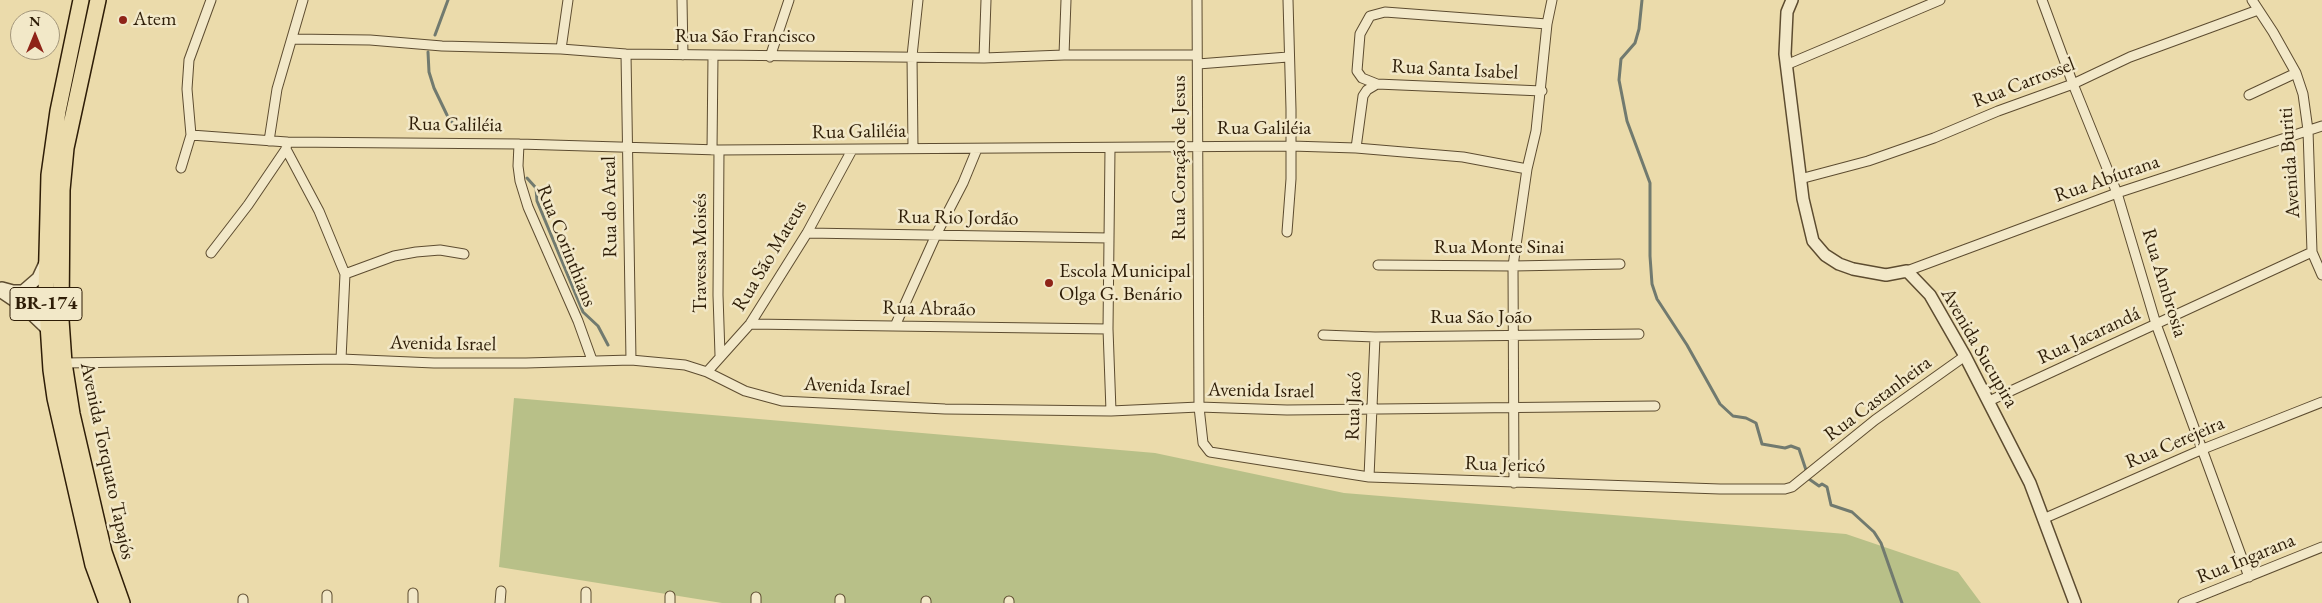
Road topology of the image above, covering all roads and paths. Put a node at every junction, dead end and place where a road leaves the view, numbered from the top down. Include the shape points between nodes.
1 (81, 0) edge
2 (98, 0) edge
3 (211, 0) edge
4 (303, 0) edge
5 (568, 0) edge
6 (682, 0) edge
7 (789, 0) edge
8 (918, 0) edge
9 (986, 0) edge
10 (1066, 0) edge
11 (1197, 0) edge
12 (1288, 0) edge
13 (1552, 0) edge
14 (1792, 0) edge
15 (1940, 0) edge
16 (2042, 0) edge
17 (2252, 0) edge
18 (2258, 10) junction
19 (1547, 24) junction
20 (292, 39) junction
21 (561, 49) junction
22 (626, 54) junction
23 (683, 55) junction
24 (1064, 55) junction
25 (712, 56) junction
26 (912, 56) junction
27 (770, 57) junction
28 (1288, 57) junction
29 (984, 58) junction
30 (1197, 60) junction
31 (1786, 65) junction
32 (2296, 74) junction
33 (1377, 84) junction
34 (2073, 84) junction
35 (1542, 91) junction
36 (2249, 95) dead end
37 (2322, 126) edge
38 (2308, 130) junction
39 (191, 135) junction
40 (269, 141) junction
41 (519, 144) junction
42 (286, 146) junction
43 (1291, 146) junction
44 (1198, 147) junction
45 (627, 148) junction
46 (913, 148) junction
47 (1356, 148) junction
48 (977, 149) junction
49 (1110, 149) junction
50 (715, 150) junction
51 (852, 150) junction
52 (181, 168) dead end
53 (1527, 169) junction
54 (1800, 179) junction
55 (2117, 193) junction
56 (1287, 232) dead end
57 (807, 233) junction
58 (936, 235) junction
59 (1109, 238) junction
60 (2312, 252) junction
61 (212, 253) dead end
62 (464, 254) dead end
63 (45, 263) junction
64 (1620, 264) dead end
65 (2319, 264) edge
66 (1378, 265) dead end
67 (1513, 266) junction
68 (1907, 271) junction
69 (345, 274) junction
70 (2322, 276) edge
71 (0, 289) edge
72 (750, 324) junction
73 (2156, 324) junction
74 (895, 326) junction
75 (1108, 329) junction
76 (48, 330) junction
77 (1638, 334) dead end
78 (1323, 335) dead end
79 (1514, 336) junction
80 (1374, 337) junction
81 (720, 355) junction
82 (1965, 356) junction
83 (340, 359) junction
84 (592, 360) junction
85 (631, 360) junction
86 (64, 363) junction
87 (707, 372) junction
88 (1989, 401) junction
89 (2322, 402) edge
90 (1655, 406) dead end
91 (1199, 407) junction
92 (1514, 407) junction
93 (1372, 408) junction
94 (1111, 411) junction
95 (1202, 436) joint
96 (2203, 450) junction
97 (1813, 471) joint
98 (1369, 477) junction
99 (1514, 483) junction
100 (2043, 520) junction
101 (2322, 547) edge
102 (2249, 577) junction
103 (500, 591) dead end
104 (586, 592) dead end
105 (413, 593) dead end
106 (107, 603) edge
107 (122, 603) edge
108 (413, 603) edge
109 (500, 603) edge
110 (586, 603) edge
111 (2075, 603) edge
112 (2183, 603) edge

1 - 63 highway, Avenida Torquato Tapajós / BR-174 via 58,111 49,175
2 - 86 highway, Avenida Torquato Tapajós / BR-174 via 73,111 63,181 60,259
3 - 39 street via 189,60 187,88
4 - 20 street
5 - 21 street
6 - 23 street
7 - 27 street
8 - 26 street
9 - 29 street
10 - 24 street
11 - 30 street, Rua Coração de Jesus
12 - 28 street
13 - 19 street
14 - 31 street via 1785,34
15 - 31 street
16 - 34 street, Rua Ambrosia
17 - 18 street, Avenida Buriti
18 - 32 street, Avenida Buriti
18 - 34 street, Rua Carrossel via 2130,57
19 - 33 street via 1385,12 1370,16 1360,34 1357,71 1362,78
19 - 35 street
20 - 21 street, Rua São Francisco
20 - 40 street via 277,89
21 - 22 street, Rua São Francisco
22 - 23 street, Rua São Francisco
22 - 45 street, Rua do Areal
23 - 25 street, Rua São Francisco
24 - 29 street, Rua São Francisco
24 - 30 street, Rua São Francisco
25 - 27 street, Rua São Francisco
25 - 50 street, Travessa Moisés
26 - 27 street, Rua São Francisco
26 - 29 street, Rua São Francisco
26 - 46 street
28 - 30 street, Rua São Francisco
28 - 43 street
30 - 44 street, Rua Coração de Jesus
31 - 54 street
32 - 36 street
32 - 38 street, Avenida Buriti
33 - 35 street, Rua Santa Isabel
33 - 47 street, Rua Santa Isabel via 1363,96
34 - 54 street, Rua Carrossel via 1868,161
34 - 55 street, Rua Ambrosia
35 - 53 street
37 - 38 street, Rua Abíurana
38 - 55 street, Rua Abíurana
38 - 60 street, Avenida Buriti
39 - 40 street, Rua Galiléia
39 - 52 street
40 - 42 street, Rua Galiléia
41 - 42 street, Rua Galiléia
41 - 45 street, Rua Galiléia
41 - 84 street, Rua Corinthians via 520,181 528,207
42 - 61 street
42 - 69 street via 319,211
43 - 44 street, Rua Galiléia
43 - 47 street, Rua Galiléia
43 - 56 street
44 - 49 street, Rua Galiléia
44 - 91 street, Rua Coração de Jesus
45 - 50 street, Rua Galiléia
45 - 85 street, Rua do Areal
46 - 48 street, Rua Galiléia
46 - 51 street, Rua Galiléia
47 - 53 street, Rua Galiléia via 1463,157
48 - 49 street, Rua Galiléia
48 - 58 street
49 - 59 street
50 - 51 street, Rua Galiléia
50 - 81 street, Travessa Moisés
51 - 57 street, Rua São Mateus
53 - 67 street
54 - 68 street via 1813,241 1825,255 1839,264 1869,273 1886,275
55 - 68 street, Rua Abíurana
55 - 73 street, Rua Ambrosia
57 - 58 street, Rua Rio Jordão
57 - 72 street, Rua São Mateus
58 - 59 street, Rua Rio Jordão
58 - 74 street
59 - 75 street
60 - 65 street, Avenida Buriti
60 - 73 street, Rua Jacarandá
62 - 69 street via 440,250 416,252 394,256
63 - 71 street via 38,278 23,291
63 - 76 highway, Avenida Torquato Tapajós / BR-174
64 - 67 street, Rua Monte Sinai
65 - 70 street, Avenida Buriti
66 - 67 street, Rua Monte Sinai
67 - 79 street
68 - 82 street, Avenida Sucupira via 1930,296
69 - 83 street
71 - 76 street
72 - 74 street, Rua Abraão
72 - 81 street, Rua São Mateus
73 - 88 street, Rua Jacarandá
73 - 96 street, Rua Ambrosia
74 - 75 street, Rua Abraão
75 - 94 street
76 - 106 highway, Avenida Torquato Tapajós / BR-174 via 55,398 70,469 93,565
77 - 79 street, Rua São João
78 - 80 street, Rua São João
79 - 80 street, Rua São João
79 - 92 street
80 - 93 street, Rua Jacó
81 - 87 street, Rua São Mateus
82 - 88 street, Avenida Sucupira
82 - 97 street, Rua Castanheira via 1876,420
83 - 84 street, Avenida Israel via 434,363
83 - 86 street, Avenida Israel
84 - 85 street, Avenida Israel
85 - 87 street, Avenida Israel via 670,363
86 - 107 highway, Avenida Torquato Tapajós / BR-174 via 72,414 104,552
87 - 94 street, Avenida Israel via 745,391 782,401 945,409
88 - 100 street, Avenida Sucupira via 2030,483
89 - 96 street, Rua Cerejeira
90 - 92 street, Avenida Israel
91 - 93 street, Avenida Israel
91 - 94 street, Avenida Israel
91 - 95 street, Rua Coração de Jesus
92 - 93 street, Avenida Israel
92 - 99 street
93 - 98 street, Rua Jacó
95 - 98 street, Rua Jericó via 1210,452
96 - 100 street, Rua Cerejeira
96 - 102 street, Rua Ambrosia
97 - 99 street, Rua Jericó via 1792,487 1754,490
98 - 99 street, Rua Jericó
100 - 111 street, Avenida Sucupira
101 - 102 street, Rua Ingarana
102 - 112 street, Rua Ingarana
103 - 109 street
104 - 110 street
105 - 108 street

